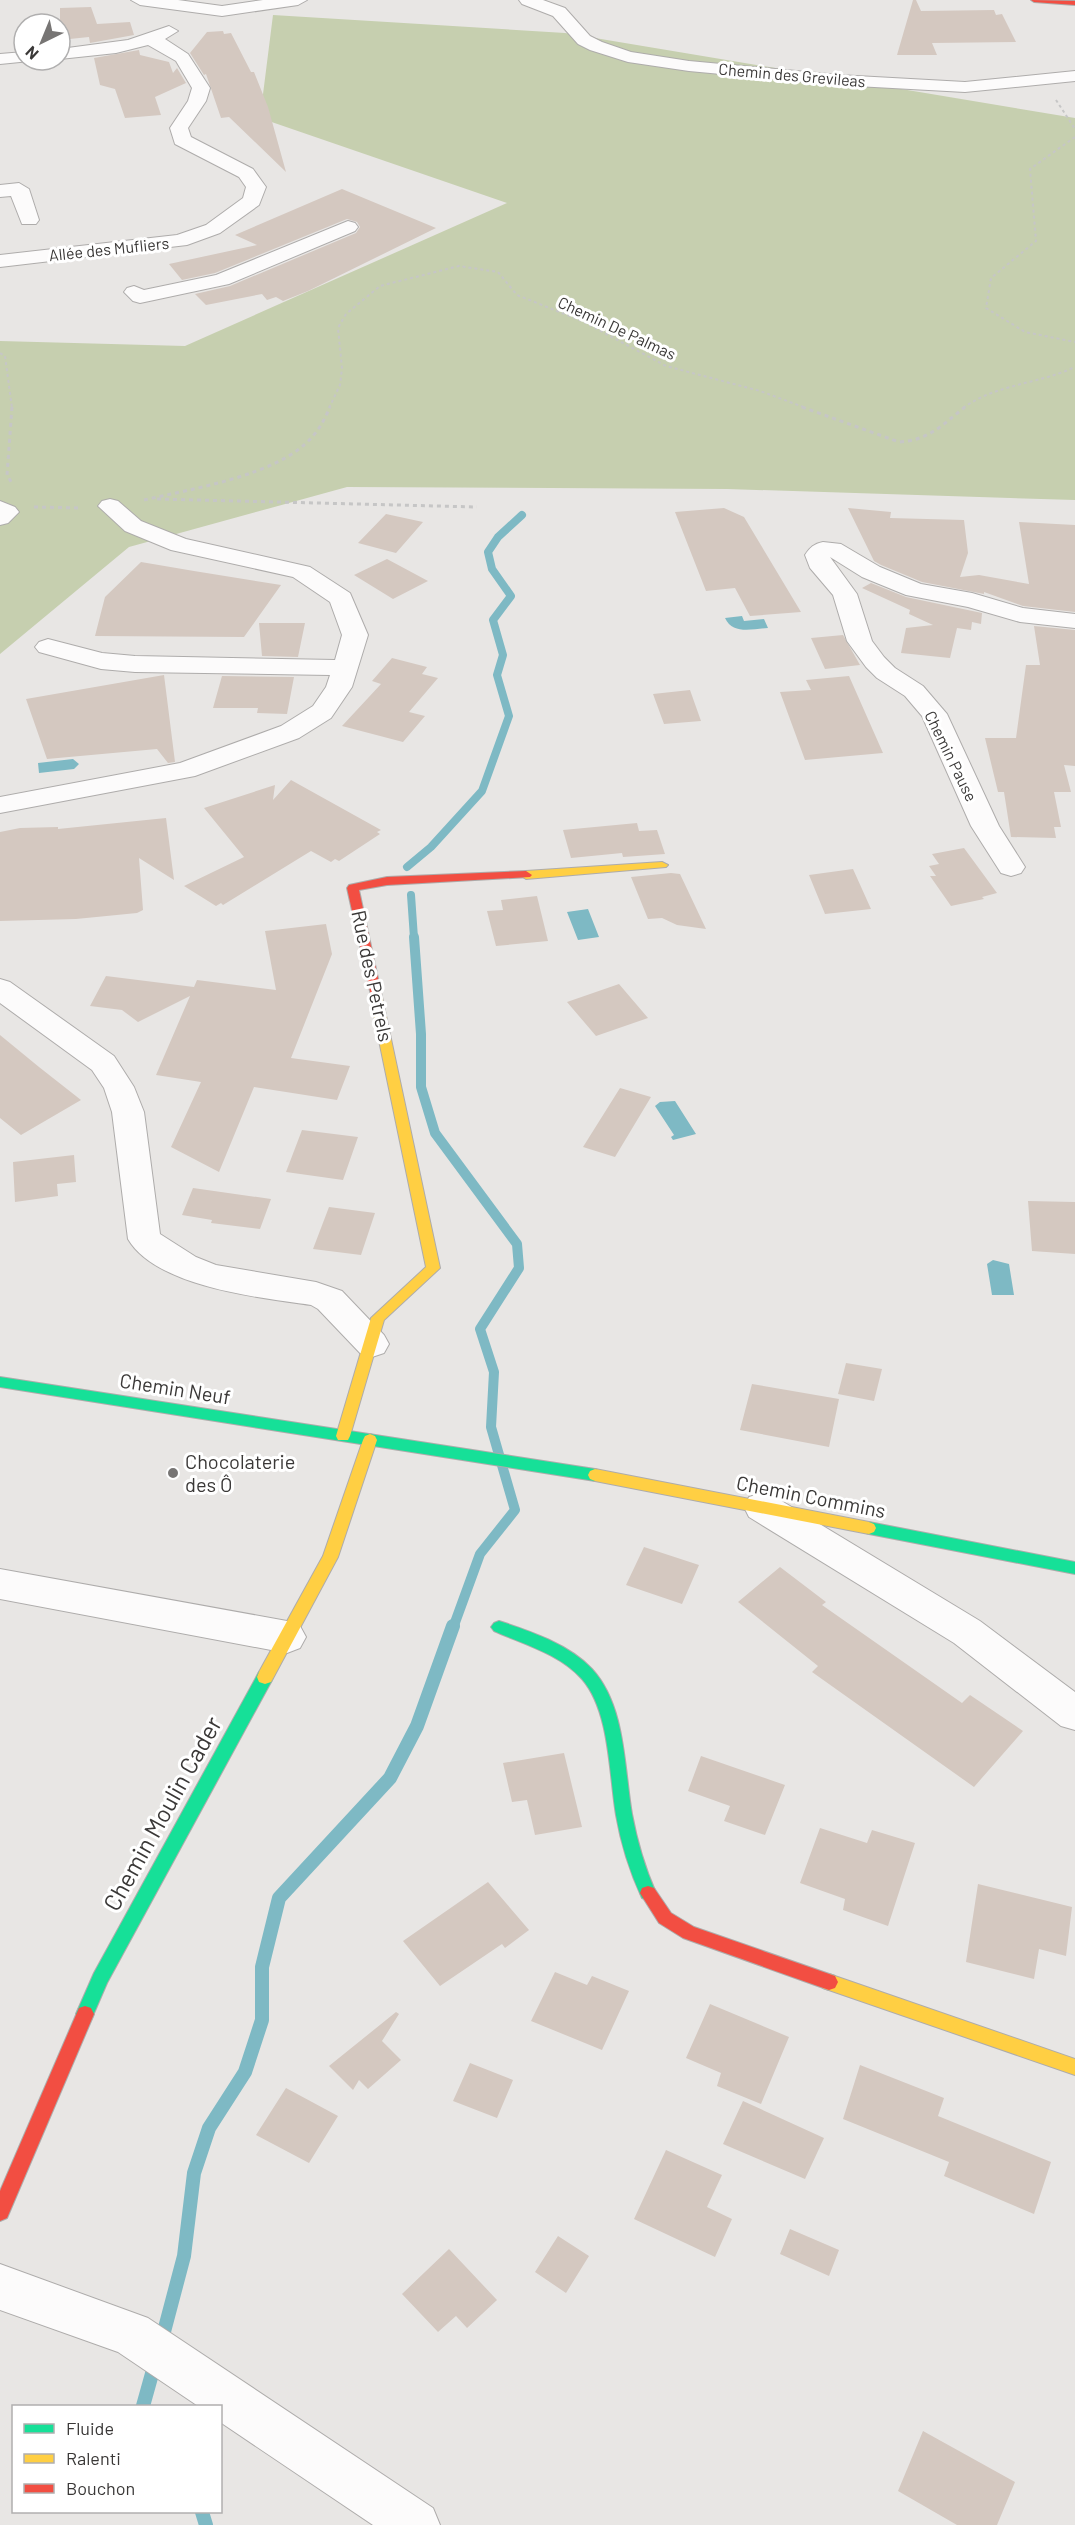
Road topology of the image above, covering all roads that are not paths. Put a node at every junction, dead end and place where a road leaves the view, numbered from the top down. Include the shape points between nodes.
1 (140, 0) edge
2 (298, 0) edge
3 (528, 0) edge
4 (1034, 0) edge
5 (1075, 3) edge
6 (202, 10) junction
7 (150, 40) junction
8 (72, 53) edge
9 (1075, 76) edge
10 (0, 191) edge
11 (29, 220) dead end
12 (348, 227) dead end
13 (198, 236) junction
14 (10, 260) edge
15 (254, 269) junction
16 (0, 280) edge
17 (134, 292) dead end
18 (110, 506) road end
19 (1075, 621) edge
20 (48, 647) dead end
21 (345, 668) junction
22 (0, 805) edge
23 (662, 865) dead end
24 (1011, 867) dead end
25 (0, 989) edge
26 (372, 1344) junction
27 (0, 1382) edge
28 (343, 1436) junction
29 (370, 1440) junction
30 (762, 1507) junction
31 (1075, 1568) edge
32 (0, 1584) edge
33 (499, 1627) dead end
34 (287, 1637) junction
35 (1075, 1714) edge
36 (1075, 2067) edge
37 (0, 2212) edge
38 (0, 2287) edge
39 (416, 2525) edge

1 - 6 street
2 - 6 street
3 - 9 street, Chemin des Grevileas via 559,12 584,40 596,46 628,57 679,65 965,87
4 - 5 street
6 - 7 street
7 - 8 street via 114,49
7 - 13 street, Allée des Mufliers via 172,48 191,65 201,88 178,135 246,173 256,187 252,201
10 - 11 street via 19,189
12 - 15 street
13 - 14 street, Allée des Mufliers via 167,243
13 - 15 street, Allée des Mufliers
14 - 16 street, Allée des Mufliers
15 - 17 street via 222,280 140,297
18 - 21 street via 133,526 179,545 301,572 341,598 355,635
19 - 24 street, Chemin Pause via 1020,615 972,600 928,594 871,572 833,549 823,549 817,555 819,563 845,594 860,641 875,662 914,691 934,714 985,826
20 - 21 street via 101,661 135,664
21 - 22 street via 339,687 322,712 290,732 186,770
23 - 26 street, Rue des Petrels via 387,881 353,888 433,1268 378,1318
25 - 26 street via 103,1063 119,1087 128,1112 144,1239 184,1267 211,1278 316,1294 330,1300
26 - 28 street, Rue des Petrels
27 - 28 street, Chemin Neuf
28 - 29 street, Chemin Neuf
29 - 30 street, Chemin Commins via 539,1465
29 - 34 street, Chemin Moulin Cader via 330,1557
30 - 31 street, Chemin Commins
30 - 35 street via 967,1632
32 - 34 street
33 - 36 street via 575,1665 597,1688 608,1718 632,1846 652,1898 666,1919 697,1937
34 - 37 street, Chemin Moulin Cader via 100,1979
38 - 39 street via 132,2334

